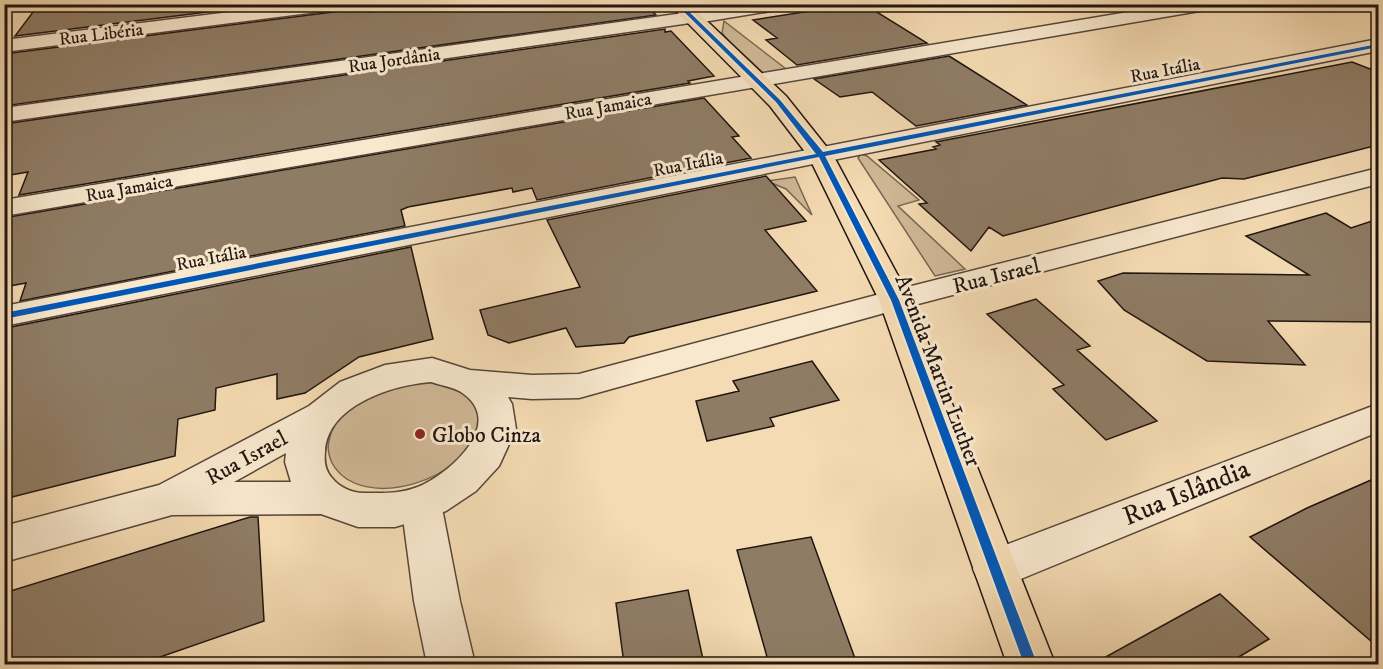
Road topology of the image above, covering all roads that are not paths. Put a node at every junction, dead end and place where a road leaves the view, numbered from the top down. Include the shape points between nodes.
1 (341, 4) edge
2 (783, 4) edge
3 (1211, 4) edge
4 (684, 11) edge
5 (1378, 45) edge
6 (4, 46) edge
7 (759, 81) junction
8 (4, 116) edge
9 (821, 155) junction
10 (1378, 177) edge
11 (4, 208) edge
12 (895, 300) junction
13 (4, 316) edge
14 (473, 381) junction
15 (322, 416) junction
16 (1378, 417) edge
17 (327, 498) junction
18 (169, 499) junction
19 (421, 503) junction
20 (4, 544) edge
21 (995, 569) junction
22 (451, 664) edge
23 (1031, 664) edge

1 - 6 street, Rua Libéria
2 - 4 street, Rua Jordânia
3 - 7 street, Rua Jamaica
4 - 7 main road, Avenida Martin Luther
4 - 8 street, Rua Jordânia
5 - 9 street, Rua Itália
7 - 9 main road, Avenida Martin Luther
7 - 11 street, Rua Jamaica
9 - 12 main road, Avenida Martin Luther
9 - 13 street, Rua Itália
10 - 12 street, Rua Israel
12 - 14 street, Rua Israel via 579,386 532,387
12 - 21 main road, Avenida Martin Luther
14 - 15 street via 432,370 384,377 339,399
14 - 19 street via 494,403 498,428 491,449 475,471 451,490
15 - 17 street via 309,434 304,453 306,473 316,491
15 - 18 street, Rua Israel
16 - 21 street, Rua Islândia
17 - 18 street, Rua Israel
17 - 19 street via 361,510 391,510
18 - 20 street, Rua Israel
19 - 22 street
21 - 23 main road, Avenida Martin Luther

